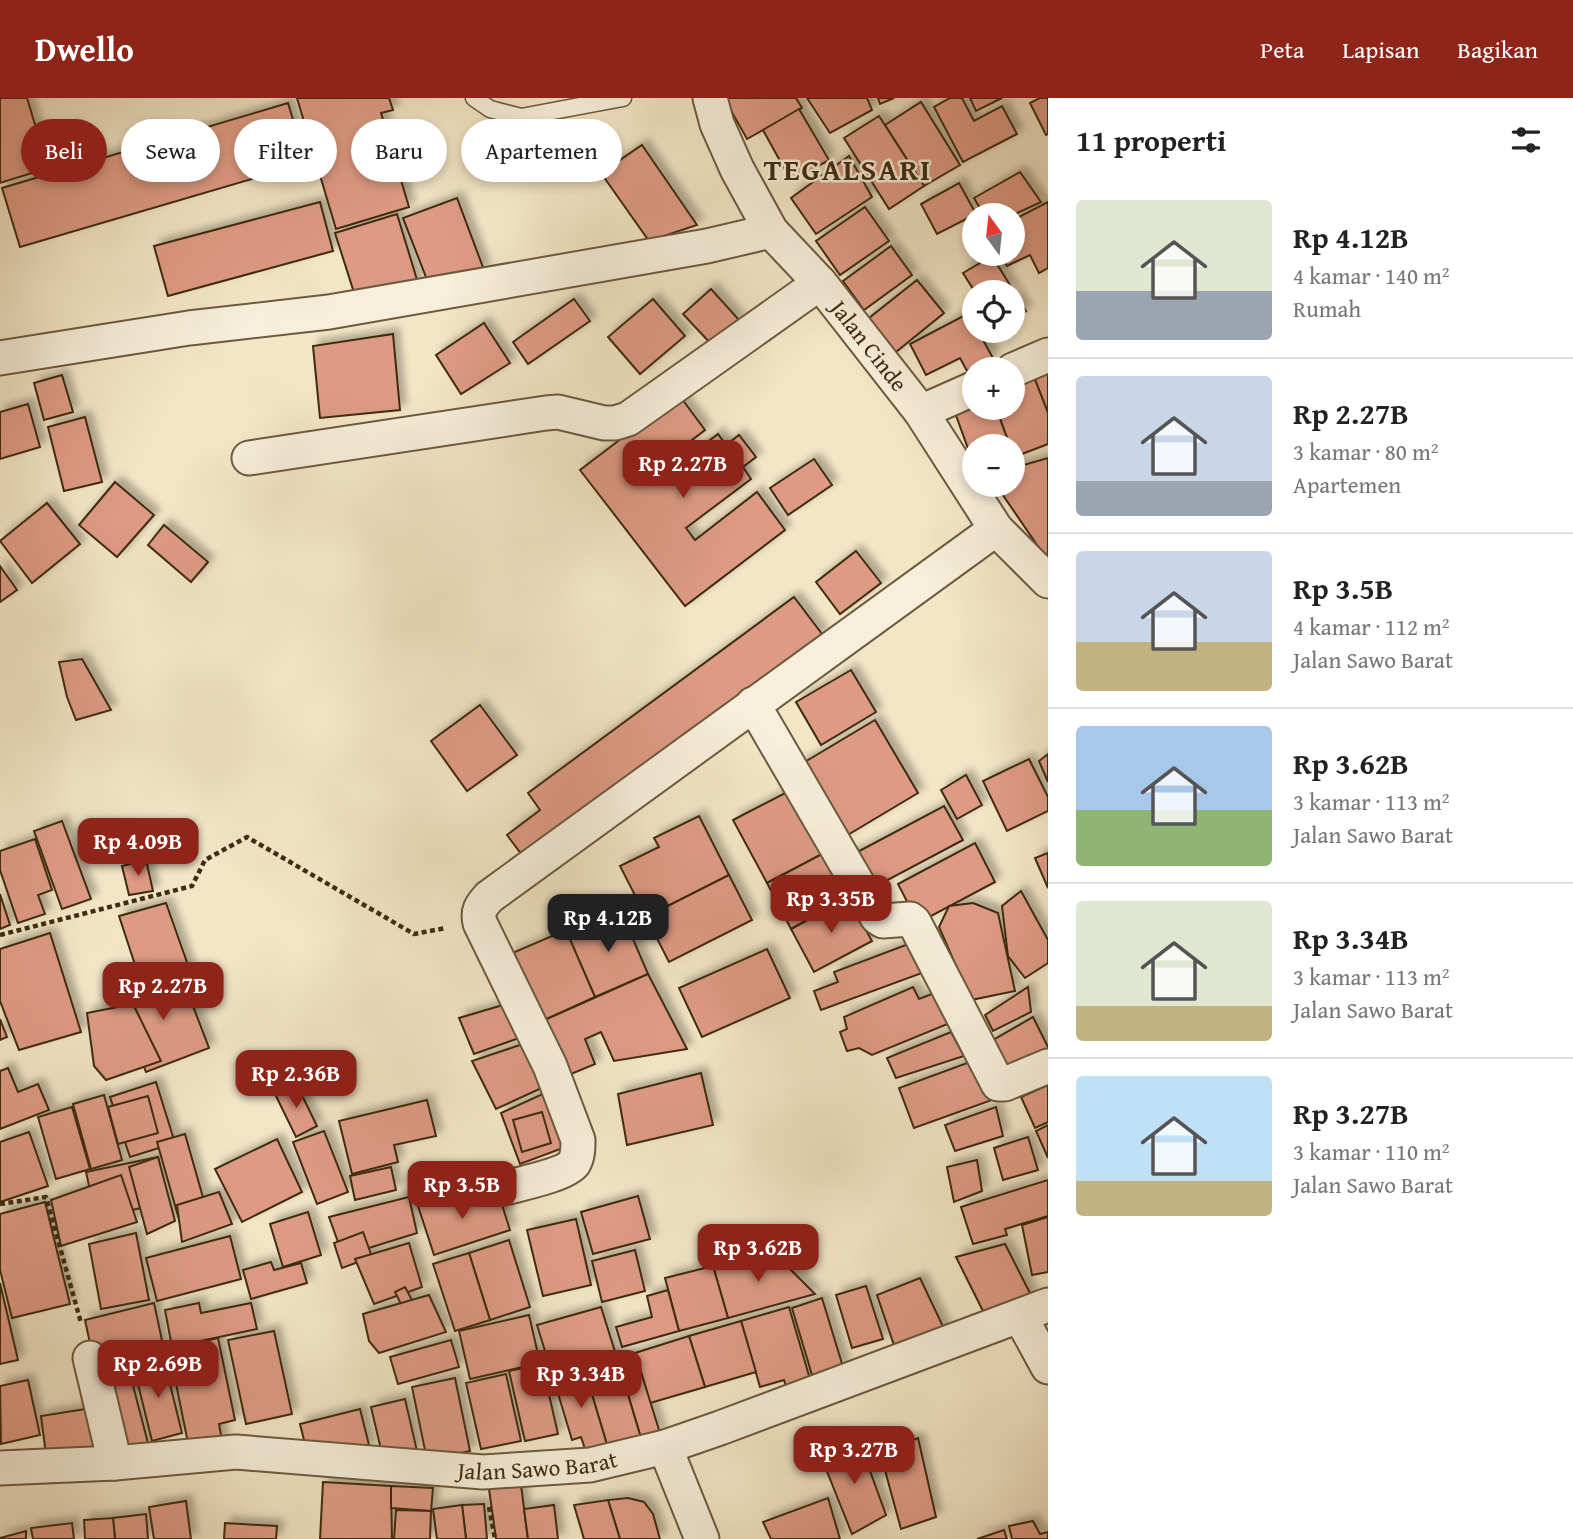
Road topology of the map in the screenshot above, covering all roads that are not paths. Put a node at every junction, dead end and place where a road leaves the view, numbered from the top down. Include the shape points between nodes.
1 (474, 98) edge
2 (623, 98) edge
3 (710, 98) edge
4 (771, 231) junction
5 (820, 282) junction
6 (1048, 355) edge
7 (0, 358) edge
8 (1025, 365) edge
9 (962, 394) edge
10 (921, 412) junction
11 (249, 458) dead end
12 (996, 529) junction
13 (1048, 581) edge
14 (753, 704) junction
15 (1048, 1066) edge
16 (509, 1187) dead end
17 (1034, 1310) edge
18 (90, 1358) road end
19 (1048, 1367) edge
20 (665, 1447) junction
21 (115, 1463) junction
22 (0, 1468) edge
23 (702, 1539) edge

1 - 2 lane via 490,109 521,117
3 - 4 street, Jalan Cinde via 737,169
4 - 5 street, Jalan Cinde
4 - 7 street via 329,312 189,328
5 - 10 street, Jalan Cinde
5 - 11 street via 628,419 615,423 546,413
6 - 8 street
9 - 10 street
10 - 12 street, Jalan Cinde
12 - 13 street, Jalan Cinde
12 - 14 street
14 - 15 street via 877,917 914,922 998,1084
14 - 16 street via 489,897 478,914 550,1066 579,1140 574,1163 566,1170
17 - 19 street
17 - 20 street, Jalan Sawo Barat
18 - 21 street
20 - 21 street, Jalan Sawo Barat via 590,1465 483,1472 236,1452
20 - 23 street
21 - 22 street, Jalan Sawo Barat

